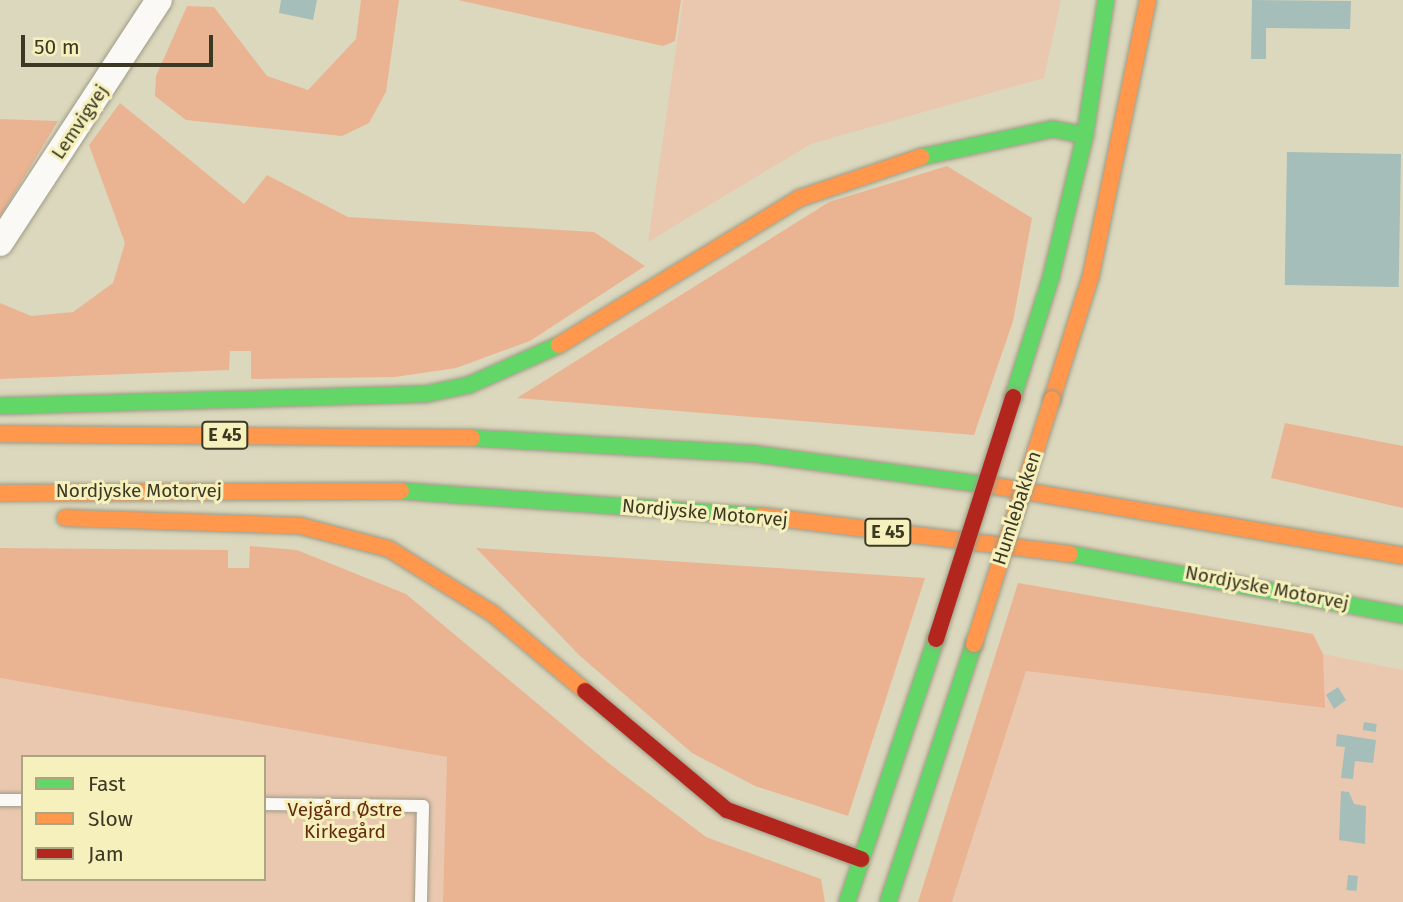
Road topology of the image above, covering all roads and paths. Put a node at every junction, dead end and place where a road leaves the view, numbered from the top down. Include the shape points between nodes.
1 (159, 0) edge
2 (1106, 0) edge
3 (1147, 0) edge
4 (1085, 135) junction
5 (1122, 144) junction
6 (0, 243) edge
7 (0, 406) edge
8 (0, 434) edge
9 (0, 492) edge
10 (51, 518) dead end
11 (1403, 556) edge
12 (1403, 615) edge
13 (0, 800) edge
14 (21, 800) edge
15 (266, 804) edge
16 (880, 863) junction
17 (421, 902) edge
18 (847, 902) edge
19 (888, 902) edge

1 - 6 street, Lemvigvej
2 - 4 main road, Humlebakken
3 - 5 main road, Humlebakken
4 - 5 main road
4 - 7 main road via 1053,129 885,165 838,181 789,204 578,337 469,386 426,394
4 - 16 main road, Humlebakken, bridge via 1051,277 936,639
5 - 16 main road, Humlebakken, bridge via 1052,399 974,645
8 - 11 main road, E 45 via 450,437 755,454 1083,498
9 - 12 main road, Nordjyske Motorvej / E 45 via 367,489 720,511 1086,556
10 - 16 main road via 301,526 389,549 492,612 727,810
13 - 14 lane
15 - 17 lane via 423,806
16 - 18 main road, Humlebakken
16 - 19 main road, Humlebakken

